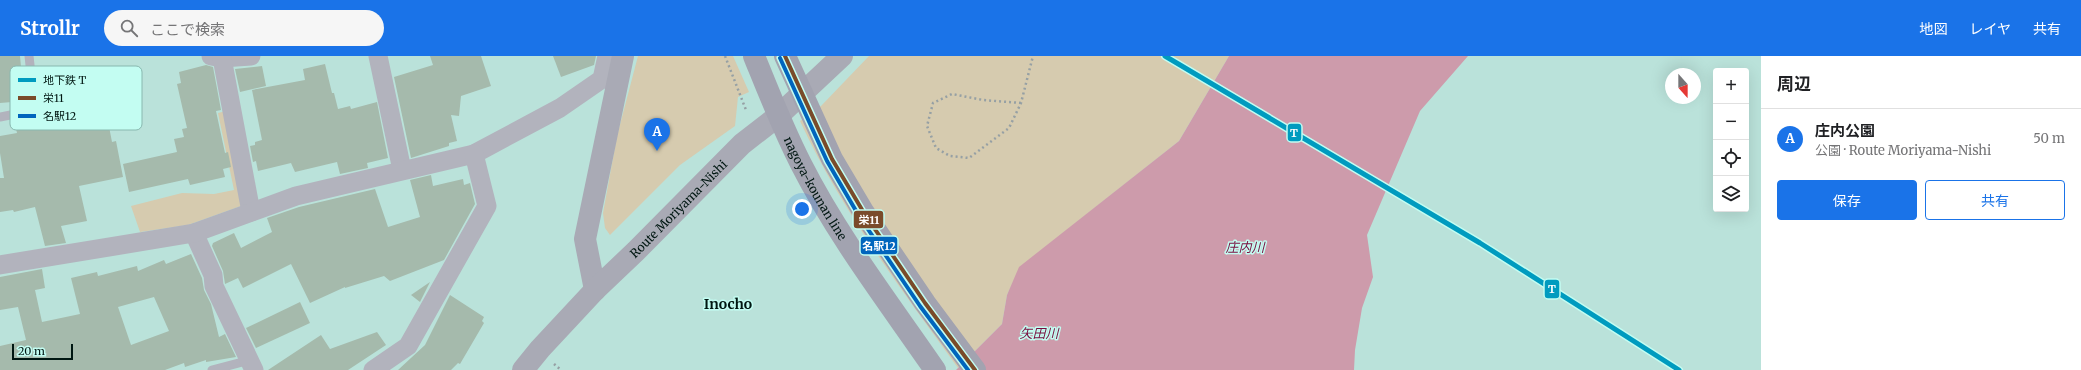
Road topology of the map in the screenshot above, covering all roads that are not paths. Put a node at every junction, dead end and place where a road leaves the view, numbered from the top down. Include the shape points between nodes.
1 (29, 56) edge
2 (251, 56) edge
3 (378, 56) edge
4 (607, 56) edge
5 (623, 56) edge
6 (754, 56) edge
7 (785, 56) edge
8 (842, 56) edge
9 (217, 57) edge
10 (30, 66) edge
11 (806, 104) junction
12 (10, 115) edge
13 (0, 117) edge
14 (782, 125) junction
15 (474, 154) junction
16 (402, 170) junction
17 (251, 212) junction
18 (194, 233) junction
19 (0, 265) edge
20 (595, 290) junction
21 (252, 365) edge
22 (212, 370) edge
23 (372, 370) edge
24 (523, 370) edge
25 (935, 370) edge
26 (975, 370) edge

1 - 10 lane
2 - 9 street
3 - 16 street
4 - 15 street via 602,79 560,108
5 - 20 main road via 585,239
6 - 14 main road, nagoya-kounan line
7 - 11 main road
8 - 11 main road, Route Moriyama-Nishi
9 - 17 street
11 - 14 main road, Route Moriyama-Nishi
11 - 26 main road via 832,159 864,213 925,303
12 - 13 lane
14 - 20 main road, Route Moriyama-Nishi via 742,144
14 - 25 main road, nagoya-kounan line via 837,227
15 - 16 street
15 - 23 street via 487,206 408,346
16 - 17 street via 296,196
17 - 18 street
18 - 19 street
18 - 21 street via 213,275 214,286
20 - 24 main road, Route Moriyama-Nishi
21 - 22 lane

